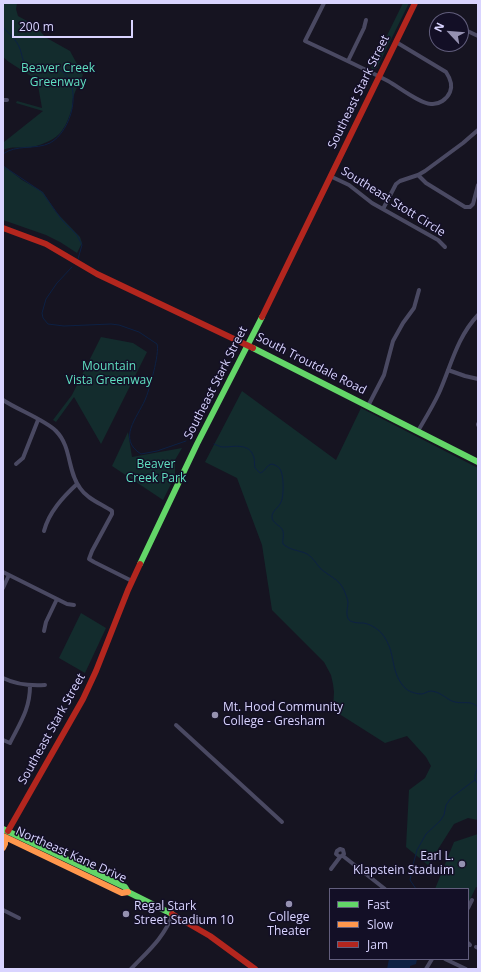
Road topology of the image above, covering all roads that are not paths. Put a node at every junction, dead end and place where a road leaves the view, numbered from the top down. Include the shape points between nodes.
1 (324, 3) edge
2 (415, 3) edge
3 (366, 20) dead end
4 (396, 42) junction
5 (348, 61) junction
6 (379, 76) junction
7 (478, 130) edge
8 (418, 175) junction
9 (330, 176) junction
10 (478, 184) edge
11 (383, 209) junction
12 (3, 228) edge
13 (445, 247) dead end
14 (419, 290) dead end
15 (478, 316) edge
16 (248, 345) junction
17 (448, 370) junction
18 (478, 379) edge
19 (3, 400) edge
20 (368, 406) junction
21 (38, 420) junction
22 (418, 432) junction
23 (478, 462) edge
24 (16, 464) dead end
25 (77, 484) junction
26 (44, 531) dead end
27 (3, 572) edge
28 (9, 575) junction
29 (132, 581) junction
30 (3, 588) edge
31 (57, 599) junction
32 (74, 605) dead end
33 (44, 631) dead end
34 (3, 678) edge
35 (45, 685) dead end
36 (30, 686) junction
37 (176, 725) dead end
38 (3, 740) edge
39 (282, 822) dead end
40 (4, 834) edge
41 (3, 848) edge
42 (331, 868) dead end
43 (113, 882) junction
44 (103, 884) junction
45 (384, 888) edge
46 (128, 892) junction
47 (472, 900) dead end
48 (469, 906) edge
49 (3, 910) edge
50 (173, 914) junction
51 (19, 918) dead end
52 (431, 960) edge
53 (447, 960) edge
54 (131, 969) edge
55 (255, 969) edge
56 (426, 969) edge
57 (466, 969) edge

1 - 5 street via 305,41
2 - 4 main road, Southeast Stark Street
3 - 5 street
4 - 6 main road, Southeast Stark Street
4 - 6 street via 446,72 451,85 450,93 444,100 429,104
5 - 6 street
6 - 9 main road, Southeast Stark Street
7 - 8 street
8 - 10 street via 426,183 465,207 473,204
8 - 11 street via 396,184
9 - 11 street, Southeast Stott Circle via 349,185
9 - 16 main road, Southeast Stark Street
11 - 13 street, Southeast Stott Circle via 438,240
12 - 16 main road, South Troutdale Road via 42,242 97,274
14 - 20 street via 414,308 393,341 386,370
15 - 17 street via 463,334
16 - 20 main road, South Troutdale Road
16 - 29 main road, Southeast Stark Street via 197,444
17 - 18 street
17 - 22 street
19 - 21 street
20 - 22 main road, South Troutdale Road
21 - 24 street via 23,458
21 - 25 street via 54,429 63,440
22 - 23 main road, South Troutdale Road
25 - 26 street via 52,512
25 - 29 street via 91,498 112,511 89,559
27 - 28 street
28 - 30 street
28 - 31 street
29 - 40 main road, Southeast Stark Street via 83,699
31 - 32 street
31 - 33 street
34 - 36 street
35 - 36 street
36 - 38 street via 29,703 10,743
37 - 39 street
40 - 41 main road, Southeast Stark Street
40 - 43 main road, Northeast Kane Drive
40 - 44 main road, Northeast Kane Drive
42 - 45 street via 342,857
43 - 44 main road via 110,884 105,881
43 - 46 main road, Northeast Kane Drive via 125,887
44 - 46 main road, Northeast Kane Drive
46 - 50 main road, Northeast Kane Drive
47 - 48 street
49 - 51 street
50 - 54 street via 159,941
50 - 55 main road, Northeast Kane Drive via 217,940
52 - 56 street
53 - 57 street

